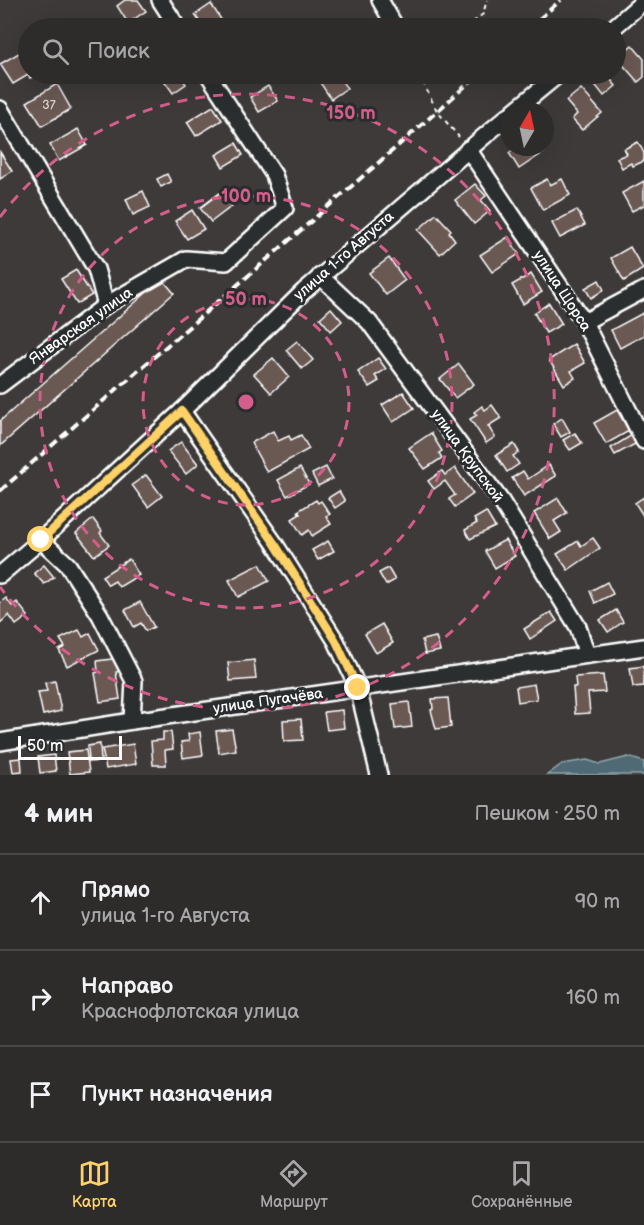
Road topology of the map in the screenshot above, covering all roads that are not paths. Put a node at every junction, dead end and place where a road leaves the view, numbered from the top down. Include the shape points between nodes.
1 (160, 0) edge
2 (380, 0) edge
3 (644, 1) edge
4 (172, 18) edge
5 (390, 18) edge
6 (624, 18) edge
7 (215, 84) edge
8 (547, 84) edge
9 (525, 102) edge
10 (0, 109) edge
11 (500, 122) edge
12 (468, 148) junction
13 (320, 276) junction
14 (644, 290) edge
15 (106, 305) junction
16 (584, 322) junction
17 (0, 385) edge
18 (182, 411) junction
19 (644, 441) edge
20 (41, 540) junction
21 (0, 574) edge
22 (644, 647) edge
23 (587, 655) junction
24 (358, 688) junction
25 (132, 721) junction
26 (0, 742) edge
27 (379, 775) edge

1 - 4 street
2 - 5 street
3 - 6 street
7 - 15 street, Январская улица via 274,175 285,208 226,262 186,259
8 - 9 street
10 - 15 street via 96,269
11 - 12 street, улица 1-го Августа
12 - 13 street, улица 1-го Августа
12 - 16 street, улица Щорса
13 - 18 street, улица 1-го Августа
13 - 23 street, улица Крупской via 369,322 501,501 578,627
14 - 16 street
15 - 17 street, Январская улица
16 - 19 street, улица Щорса
18 - 20 street, улица 1-го Августа
18 - 24 street via 275,544 336,641
20 - 21 street, улица 1-го Августа
20 - 25 street via 68,565 100,615 134,681
22 - 23 street, улица Пугачёва
23 - 24 street, улица Пугачёва
24 - 25 street, улица Пугачёва
24 - 27 street
25 - 26 street, улица Пугачёва

